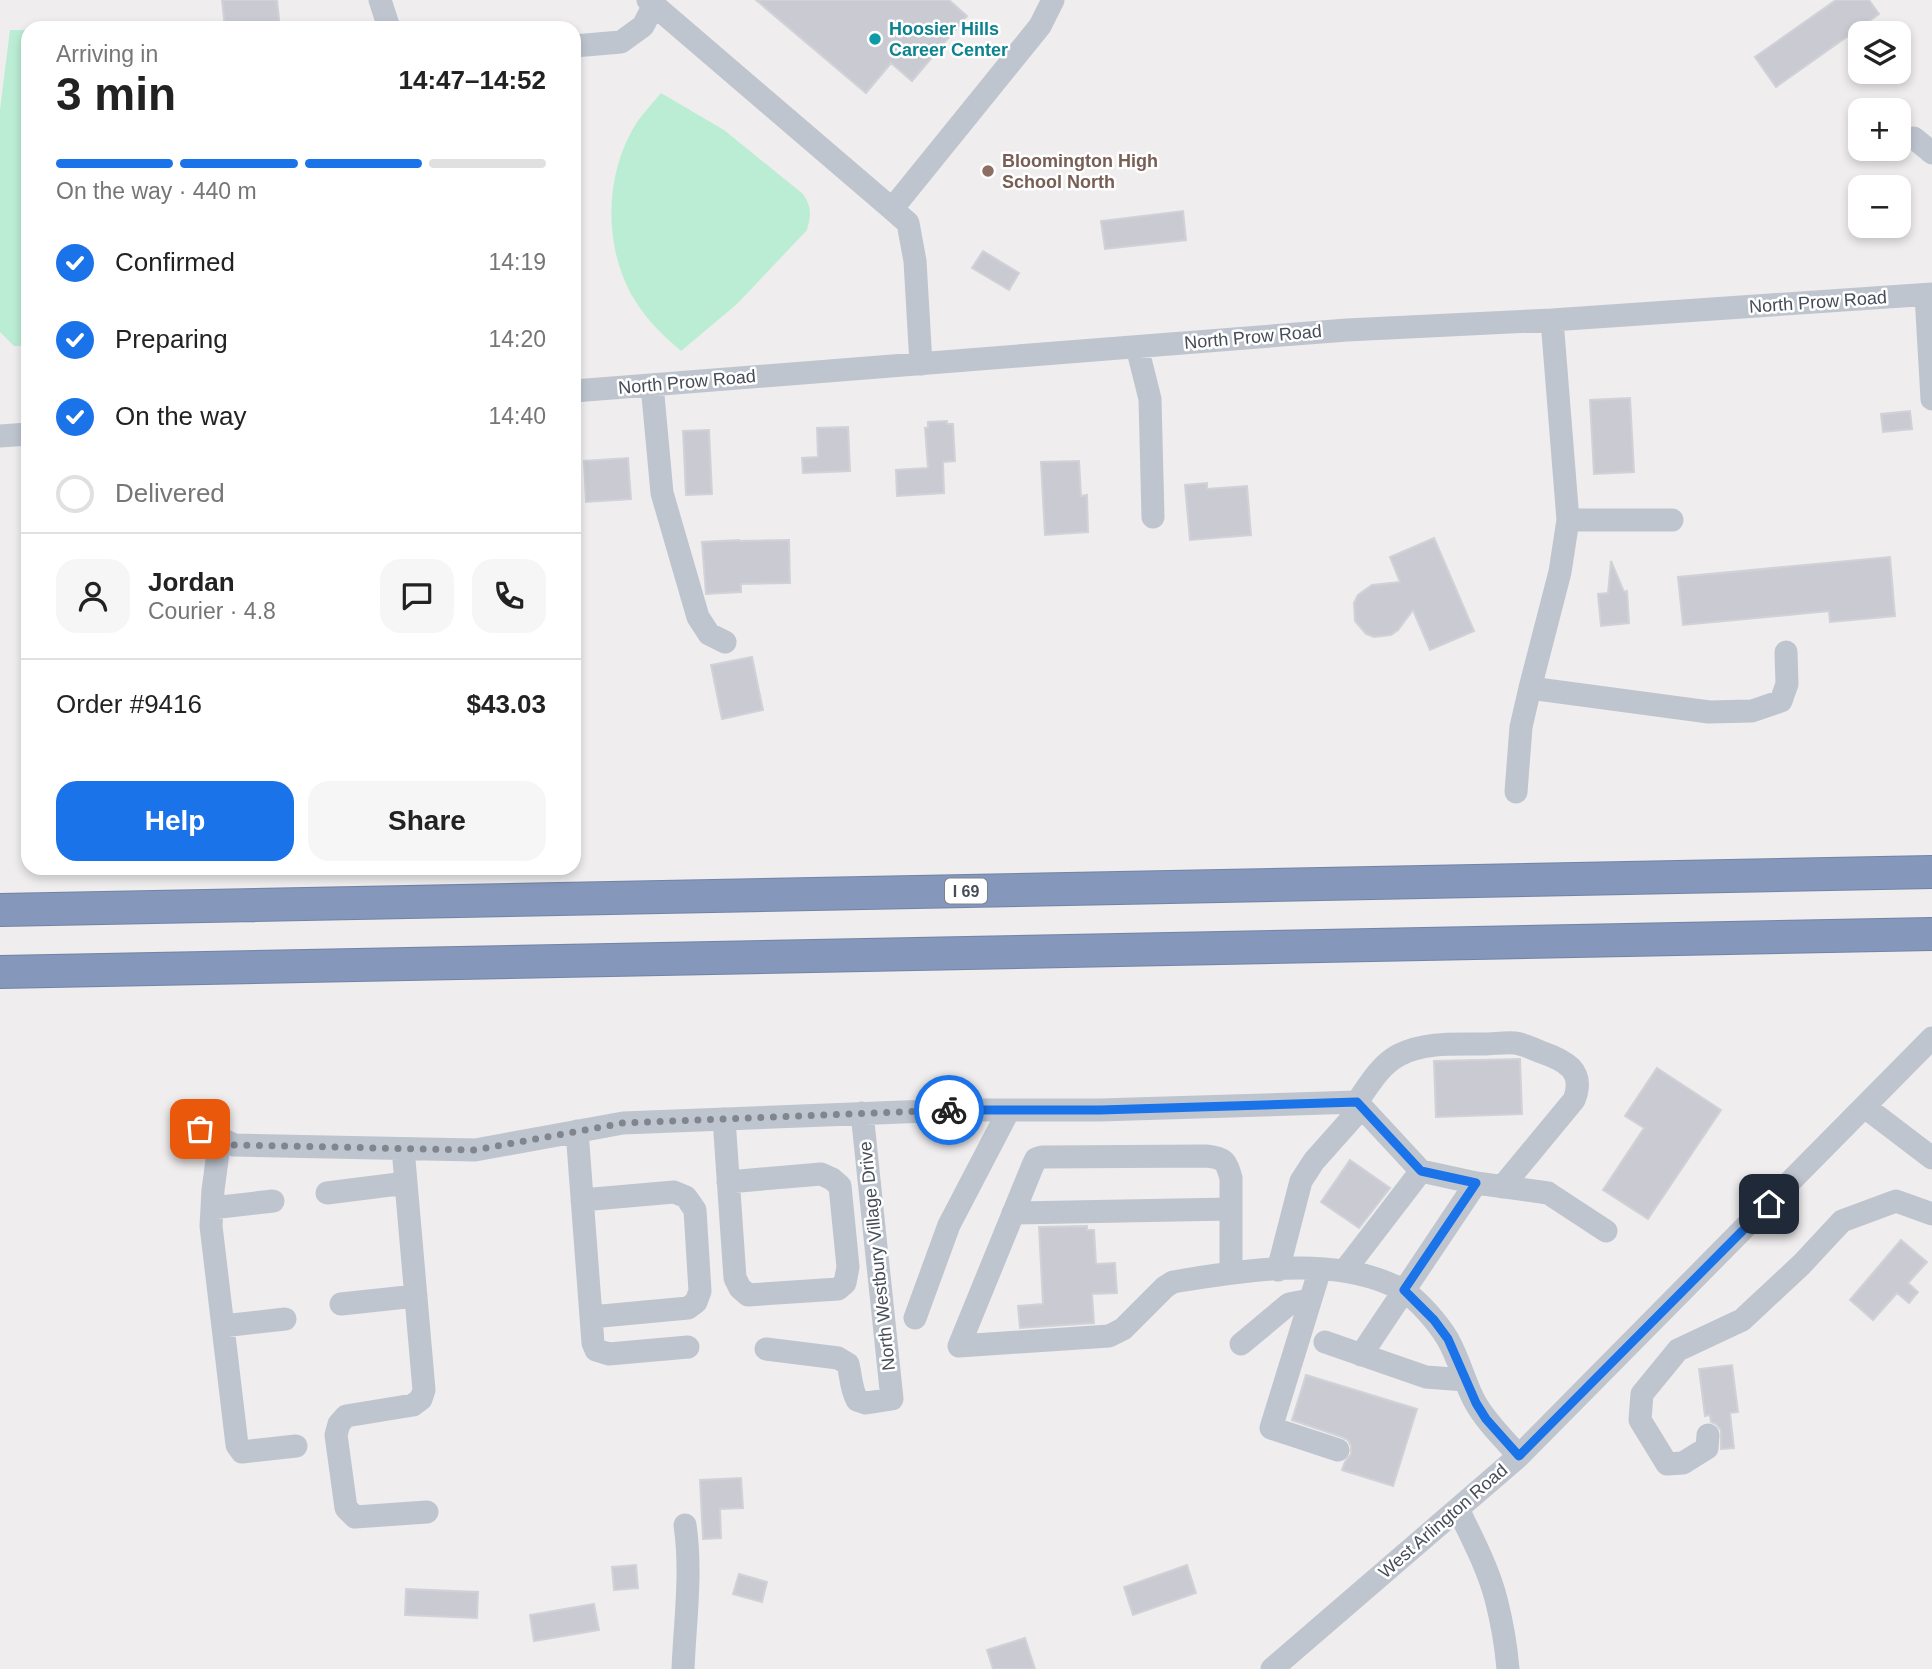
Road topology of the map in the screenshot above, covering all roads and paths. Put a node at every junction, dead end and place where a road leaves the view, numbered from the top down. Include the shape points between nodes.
1 (380, 0) edge
2 (1053, 0) edge
3 (651, 2) edge
4 (388, 21) edge
5 (581, 45) edge
6 (1914, 138) dead end
7 (1932, 153) edge
8 (892, 209) junction
9 (1929, 295) edge
10 (1552, 320) junction
11 (1137, 347) junction
12 (921, 364) junction
13 (652, 385) junction
14 (581, 390) edge
15 (1932, 399) edge
16 (21, 434) edge
17 (0, 436) edge
18 (1153, 517) dead end
19 (1568, 520) junction
20 (1672, 520) dead end
21 (724, 642) dead end
22 (1786, 652) dead end
23 (1530, 688) junction
24 (1516, 792) dead end
25 (1932, 872) edge
26 (0, 910) edge
27 (1932, 934) edge
28 (0, 972) edge
29 (1932, 1038) edge
30 (1359, 1105) junction
31 (1865, 1107) junction
32 (1009, 1110) junction
33 (862, 1113) junction
34 (724, 1119) junction
35 (577, 1131) junction
36 (405, 1149) junction
37 (1932, 1158) edge
38 (1421, 1171) junction
39 (728, 1182) junction
40 (406, 1183) junction
41 (1476, 1183) junction
42 (1502, 1187) junction
43 (327, 1193) dead end
44 (582, 1200) junction
45 (273, 1201) dead end
46 (212, 1208) junction
47 (1231, 1209) junction
48 (1013, 1213) junction
49 (1932, 1214) edge
50 (874, 1230) junction
51 (1606, 1231) dead end
52 (844, 1234) junction
53 (1320, 1269) junction
54 (1278, 1270) junction
55 (1345, 1270) junction
56 (1231, 1273) junction
57 (1404, 1290) junction
58 (416, 1296) junction
59 (1310, 1300) junction
60 (341, 1304) dead end
61 (591, 1317) junction
62 (915, 1318) dead end
63 (285, 1319) dead end
64 (223, 1326) junction
65 (1325, 1342) dead end
66 (1241, 1343) dead end
67 (688, 1347) dead end
68 (766, 1349) dead end
69 (1362, 1355) junction
70 (1465, 1380) junction
71 (1708, 1435) dead end
72 (296, 1446) dead end
73 (1338, 1450) dead end
74 (1519, 1456) junction
75 (1458, 1509) junction
76 (427, 1512) dead end
77 (685, 1525) dead end
78 (682, 1669) edge
79 (1272, 1669) edge
80 (1508, 1669) edge

1 - 4 street
2 - 8 street via 1040,26
3 - 5 street via 643,26 621,42
3 - 8 street
6 - 7 street
8 - 12 street via 908,223
9 - 10 street, North Prow Road
9 - 15 street
10 - 11 street, North Prow Road
10 - 19 street
11 - 12 street, North Prow Road
11 - 18 street via 1150,399
12 - 13 street, North Prow Road
13 - 14 street, North Prow Road
13 - 21 street via 662,493 698,617 709,634
16 - 17 street
19 - 20 street
19 - 23 street via 1560,572
22 - 23 street via 1787,684 1781,701 1752,711 1709,712
23 - 24 street via 1521,727
25 - 26 highway, I 69
27 - 28 highway
29 - 31 street, West Arlington Road
30 - 32 street
30 - 38 street
30 - 42 street via 1381,1068 1416,1049 1517,1043 1564,1060 1577,1081 1574,1100
30 - 54 street via 1301,1181
31 - 37 street
31 - 74 street, West Arlington Road
32 - 33 street
32 - 62 street via 949,1225
33 - 34 street
33 - 50 street, North Westbury Village Drive
34 - 35 street via 623,1123
34 - 39 street
35 - 36 street via 475,1150
35 - 44 street
36 - 40 street
36 - 46 street via 234,1145 210,1133
38 - 41 street
38 - 55 street
39 - 52 street via 821,1174 840,1186
39 - 52 street via 735,1278 748,1295 838,1289 845,1283 848,1267
40 - 43 street
40 - 58 street
41 - 42 street
41 - 57 street
42 - 51 street via 1548,1193
44 - 61 street
44 - 61 street via 674,1192 686,1197 695,1210 700,1292 696,1302 688,1308
45 - 46 street
46 - 64 street
47 - 48 street
47 - 48 street via 1231,1178 1227,1163 1219,1158 1042,1157 1033,1164
47 - 56 street
48 - 56 street via 959,1346 1109,1336 1173,1282
49 - 71 street via 1896,1201 1842,1221 1742,1320 1678,1350 1642,1394 1640,1420 1667,1464 1683,1463 1707,1448
50 - 52 street
50 - 68 street, North Westbury Village Drive via 891,1399 856,1400 848,1364 838,1358
53 - 54 street
53 - 55 street
53 - 59 street
54 - 56 street
55 - 57 street
57 - 69 street
57 - 70 street via 1448,1339
58 - 60 street
58 - 76 street via 421,1399 413,1405 346,1416 336,1435 350,1513 355,1517
59 - 66 street via 1289,1304
59 - 73 street via 1271,1428
61 - 67 street via 596,1350 609,1354
63 - 64 street
64 - 72 street via 237,1445 242,1452
65 - 69 street
69 - 70 street via 1426,1377
70 - 74 street via 1486,1419
74 - 75 street, West Arlington Road
75 - 79 street, West Arlington Road
75 - 80 street via 1496,1598
77 - 78 street via 688,1590

